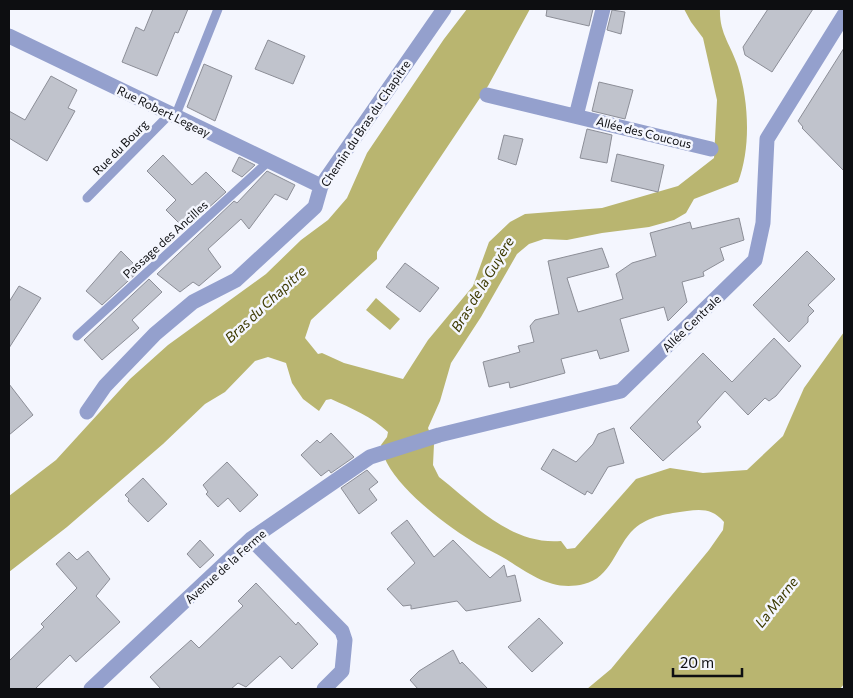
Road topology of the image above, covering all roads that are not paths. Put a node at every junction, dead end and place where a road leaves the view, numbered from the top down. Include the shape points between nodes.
1 (218, 9) edge
2 (444, 9) edge
3 (602, 9) edge
4 (844, 15) edge
5 (9, 36) edge
6 (487, 95) dead end
7 (172, 115) junction
8 (576, 116) junction
9 (712, 149) dead end
10 (269, 161) junction
11 (320, 186) junction
12 (87, 198) dead end
13 (77, 336) dead end
14 (87, 412) dead end
15 (370, 457) joint
16 (251, 540) junction
17 (91, 689) edge
18 (324, 689) edge

1 - 7 lane
2 - 11 street, Chemin du Bras du Chapitre
3 - 8 street
4 - 15 street, Allée Centrale via 767,139 762,223 756,260 621,391 439,434
5 - 7 street, Rue Robert Legeay
6 - 8 street, Allée des Coucous
7 - 10 street, Rue Robert Legeay
7 - 12 lane, Rue du Bourg
8 - 9 street, Allée des Coucous
10 - 11 street, Rue Robert Legeay
10 - 13 lane, Passage des Ancilles
11 - 14 street, Chemin du Bras du Chapitre via 315,207 236,280 194,302 155,334 105,386
15 - 16 street, Avenue de la Ferme
16 - 17 street, Avenue de la Ferme
16 - 18 street via 342,632 345,640 342,672

